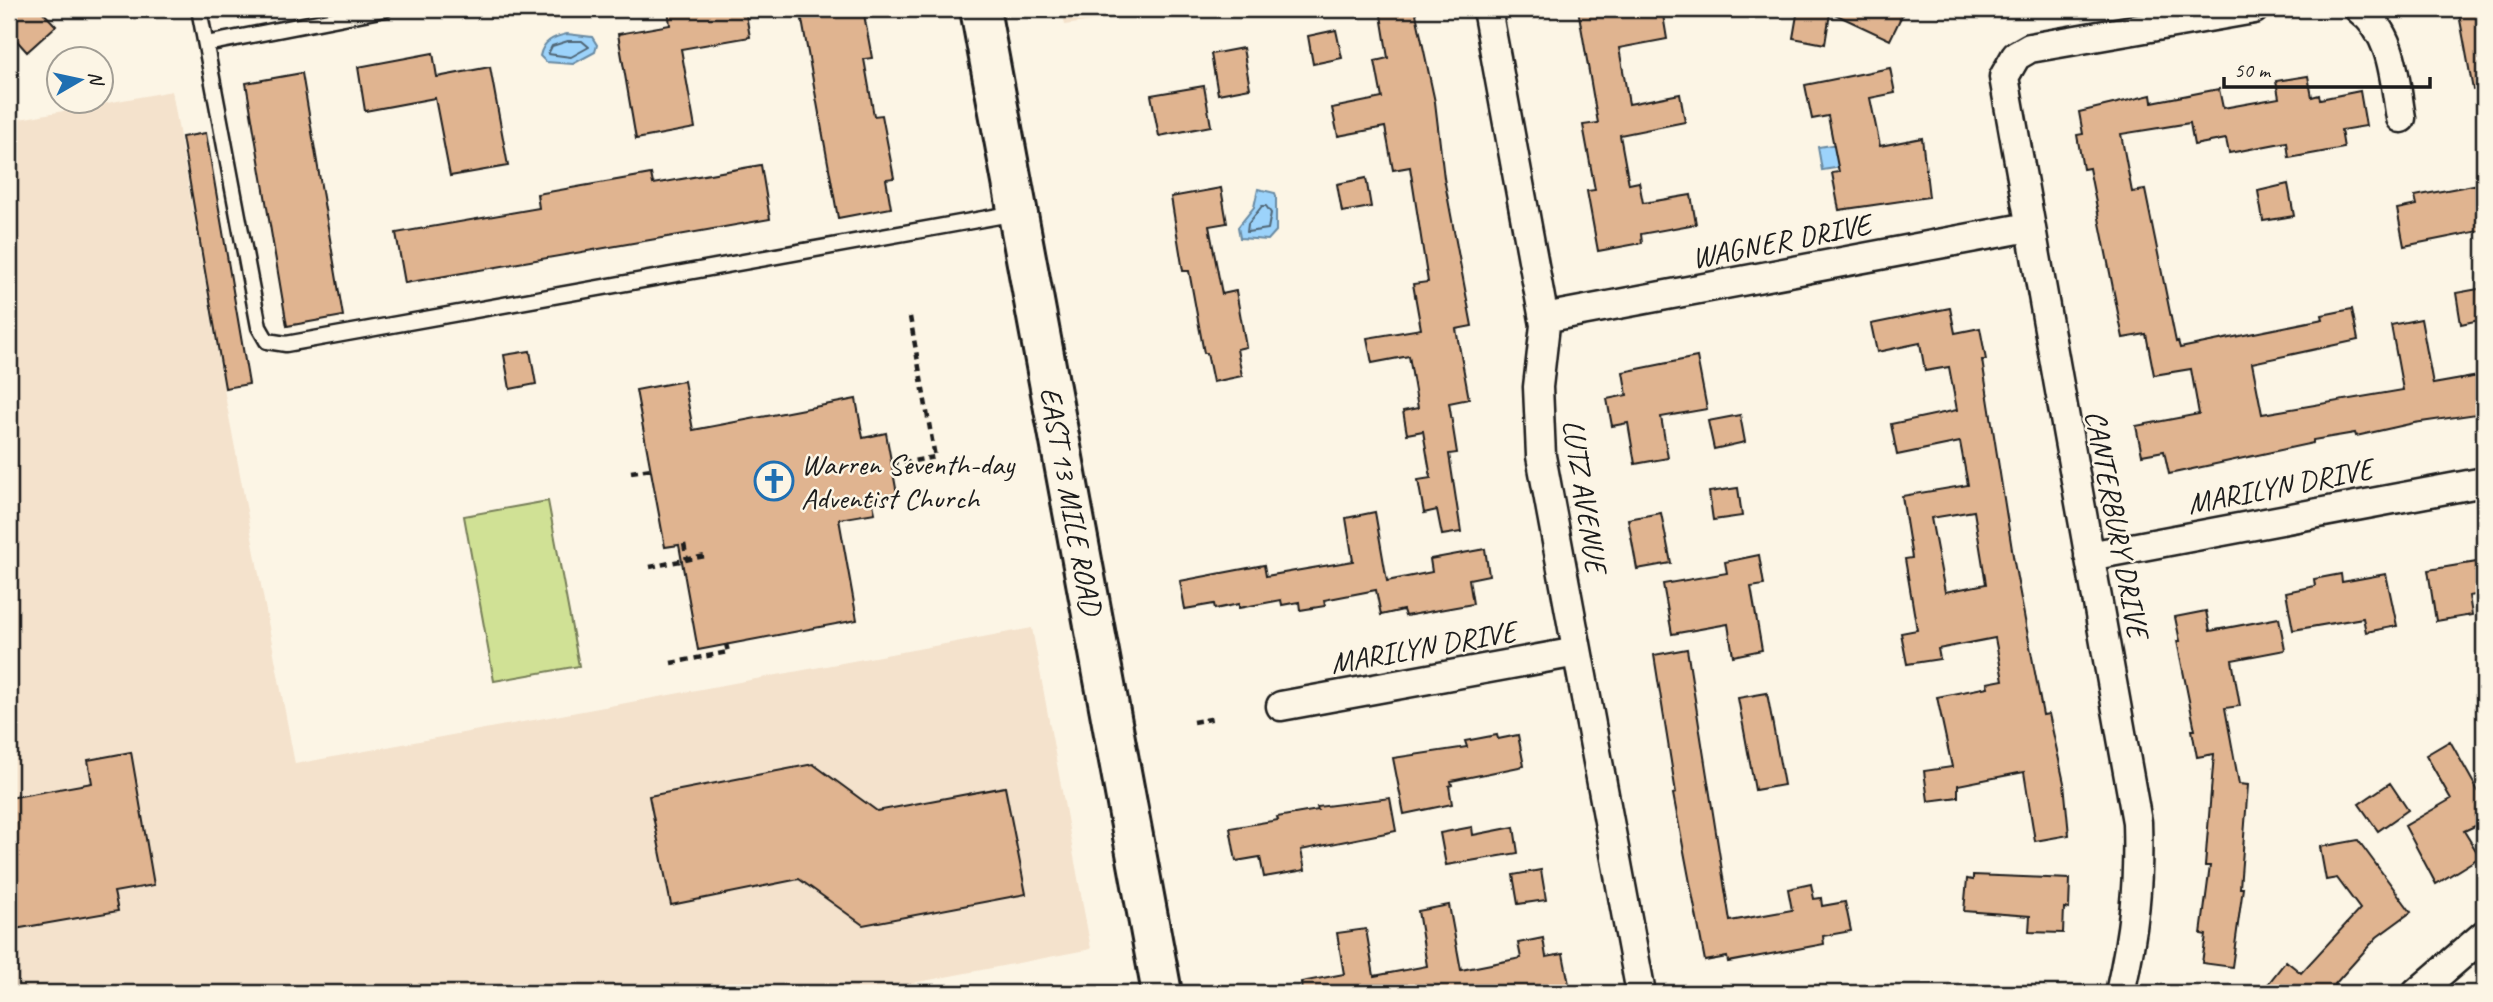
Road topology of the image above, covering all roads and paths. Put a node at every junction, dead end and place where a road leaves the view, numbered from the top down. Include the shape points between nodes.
1 (199, 9) edge
2 (385, 9) edge
3 (980, 9) edge
4 (1487, 9) edge
5 (2254, 9) edge
6 (2359, 9) edge
7 (206, 44) junction
8 (2401, 118) dead end
9 (1018, 213) junction
10 (2029, 228) junction
11 (909, 317) dead end
12 (1544, 318) junction
13 (891, 465) dead end
14 (651, 468) dead end
15 (631, 472) dead end
16 (2484, 482) edge
17 (684, 544) dead end
18 (705, 556) dead end
19 (2089, 556) junction
20 (687, 560) junction
21 (650, 567) dead end
22 (726, 644) dead end
23 (1577, 652) junction
24 (671, 663) dead end
25 (1281, 706) dead end
26 (1216, 718) dead end
27 (1193, 722) dead end
28 (2484, 935) edge
29 (1162, 993) edge
30 (1641, 993) edge
31 (2120, 993) edge
32 (2417, 993) edge

1 - 7 lane
2 - 7 lane
3 - 9 main road, EAST 13 MILE ROAD
4 - 12 street, LUTZ AVENUE
5 - 10 street, CANTERBURY DRIVE via 2030,48 2016,56 2007,68 2004,88
6 - 8 street via 2389,49
7 - 9 lane via 259,327 267,341 286,344
9 - 29 main road, EAST 13 MILE ROAD
10 - 12 street, WAGNER DRIVE
10 - 19 street, CANTERBURY DRIVE
11 - 13 path via 934,457
12 - 23 street, LUTZ AVENUE via 1538,434
14 - 15 path
16 - 19 street, MARILYN DRIVE
17 - 20 path
18 - 20 path
19 - 31 street, CANTERBURY DRIVE via 2137,822 2139,885
20 - 21 path
22 - 24 path via 728,652
23 - 25 street, MARILYN DRIVE
23 - 30 street, LUTZ AVENUE
26 - 27 path
28 - 32 street

